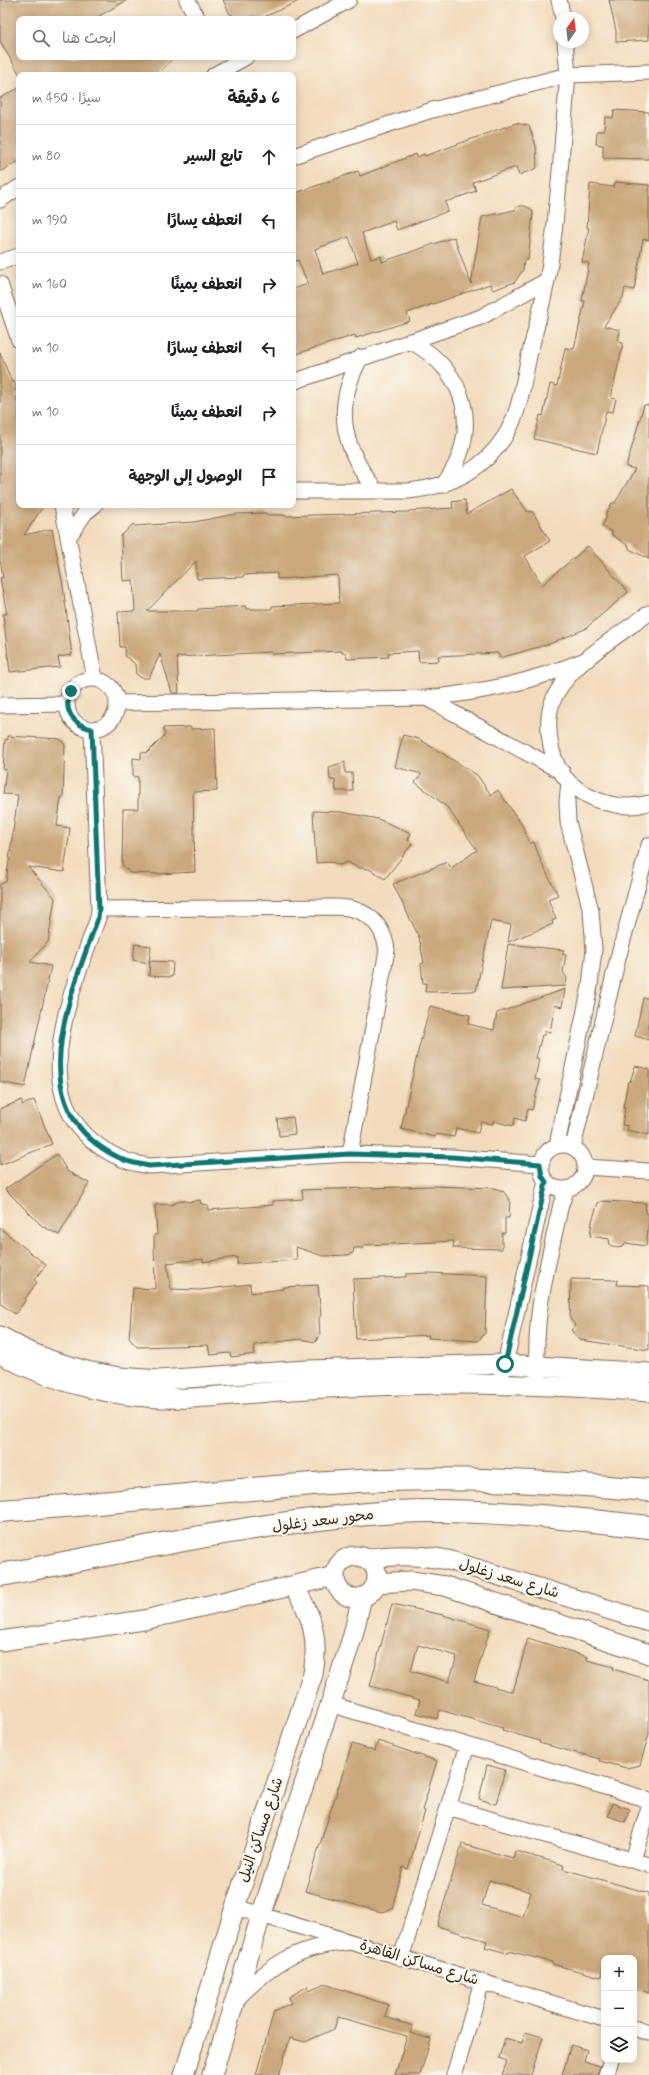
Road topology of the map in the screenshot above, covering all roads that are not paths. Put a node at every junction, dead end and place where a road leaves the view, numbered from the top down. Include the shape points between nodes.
1 (187, 0) edge
2 (349, 0) edge
3 (559, 0) edge
4 (562, 12) edge
5 (196, 16) edge
6 (296, 29) edge
7 (566, 48) edge
8 (238, 60) edge
9 (219, 67) edge
10 (649, 72) edge
11 (568, 75) junction
12 (296, 155) edge
13 (16, 188) edge
14 (0, 200) edge
15 (16, 257) edge
16 (0, 262) edge
17 (546, 281) junction
18 (0, 284) edge
19 (16, 331) edge
20 (410, 341) junction
21 (361, 357) junction
22 (296, 381) edge
23 (443, 485) junction
24 (375, 490) junction
25 (296, 491) edge
26 (63, 508) edge
27 (91, 508) edge
28 (68, 538) junction
29 (649, 613) edge
30 (588, 659) junction
31 (96, 679) junction
32 (426, 698) junction
33 (117, 703) junction
34 (67, 704) junction
35 (0, 705) edge
36 (92, 729) junction
37 (566, 777) junction
38 (649, 804) edge
39 (649, 845) edge
40 (99, 909) junction
41 (557, 1145) junction
42 (573, 1147) junction
43 (350, 1154) junction
44 (540, 1164) junction
45 (585, 1167) junction
46 (649, 1171) edge
47 (546, 1182) junction
48 (567, 1189) junction
49 (0, 1336) edge
50 (0, 1354) edge
51 (505, 1364) junction
52 (536, 1365) junction
53 (649, 1373) edge
54 (499, 1384) junction
55 (539, 1385) junction
56 (649, 1392) edge
57 (649, 1490) edge
58 (0, 1510) edge
59 (649, 1527) edge
60 (366, 1559) junction
61 (0, 1575) edge
62 (335, 1576) junction
63 (513, 1579) junction
64 (376, 1583) junction
65 (293, 1586) junction
66 (362, 1597) junction
67 (504, 1606) junction
68 (649, 1622) edge
69 (0, 1641) edge
70 (649, 1654) edge
71 (330, 1704) junction
72 (467, 1746) junction
73 (649, 1800) edge
74 (448, 1807) junction
75 (649, 1808) edge
76 (633, 1860) junction
77 (649, 1864) edge
78 (235, 1907) junction
79 (261, 1916) junction
80 (352, 1943) junction
81 (401, 1958) junction
82 (482, 1982) junction
83 (234, 2002) junction
84 (601, 2018) edge
85 (637, 2029) edge
86 (649, 2033) edge
87 (610, 2063) edge
88 (184, 2075) edge
89 (212, 2075) edge
90 (454, 2075) edge
91 (606, 2075) edge

1 - 5 street
2 - 6 street
3 - 4 street
7 - 11 street
8 - 9 street
10 - 11 street
11 - 12 street via 430,111
11 - 17 street
13 - 14 street
15 - 16 street
17 - 20 street via 481,317
17 - 23 street via 518,408 505,436 485,460 459,478
18 - 19 street
20 - 21 street
20 - 23 street via 423,348 444,366 464,405 466,433 463,448
21 - 22 street
21 - 24 street via 346,396 345,424 347,438 357,464
23 - 24 street via 409,491
24 - 25 street
26 - 28 street
27 - 28 street
28 - 31 street
29 - 30 street
30 - 32 street via 509,686 468,694
30 - 37 street via 566,679 554,697 548,713 548,738
31 - 33 street via 113,690
31 - 34 street via 82,681 76,685 68,697
32 - 33 street
32 - 37 street
33 - 36 street via 116,711 107,724
34 - 35 street
34 - 36 street via 72,719
36 - 40 street
37 - 38 street via 590,797 613,805 638,807
37 - 41 street via 568,822 591,911 594,949 590,986
39 - 42 street via 618,958
40 - 43 street via 73,986 62,1028 59,1054 59,1079 66,1105 76,1124 100,1145 123,1159 149,1166
40 - 43 street via 344,907 362,911 372,918 382,933 387,950
41 - 42 street
41 - 44 street via 546,1152
42 - 45 street via 580,1152
43 - 44 street via 452,1157
44 - 47 street
45 - 46 street
45 - 48 street via 582,1178
47 - 48 street via 556,1188
47 - 51 street
48 - 52 street via 561,1204 540,1304 536,1330
49 - 51 street via 26,1350 87,1371 158,1380 307,1370
50 - 54 street via 19,1364 85,1388 154,1398 378,1386
51 - 52 street
51 - 54 street
52 - 53 street
52 - 55 street
54 - 55 street
55 - 56 street
57 - 58 main road via 547,1482 457,1479 358,1481
59 - 61 main road, محور سعد زغلول via 554,1516 462,1511 397,1512 329,1518 237,1531
60 - 62 street via 352,1556 346,1559 340,1563
60 - 63 street, شارع سعد زغلول via 398,1555 432,1557
60 - 64 street via 375,1569
62 - 65 street
62 - 66 street via 336,1583 343,1593 349,1597
63 - 67 street
63 - 68 street, شارع سعد زغلول
64 - 66 street via 368,1594
64 - 67 street, شارع سعد زغلول via 411,1581 445,1586
65 - 69 street via 144,1620
65 - 78 street, شارع مساكن النيل via 308,1609 312,1621 316,1648 314,1668
66 - 71 street, شارع مساكن النيل via 355,1629
67 - 70 street, شارع سعد زغلول
71 - 72 street
71 - 79 street, شارع مساكن النيل
72 - 73 street
72 - 74 street
74 - 76 street
74 - 81 street
75 - 76 street
76 - 77 street
78 - 79 street, شارع مساكن القاهرة
78 - 88 street, شارع مساكن النيل
79 - 80 street, شارع مساكن القاهرة
79 - 83 street, شارع مساكن النيل
80 - 81 street, شارع مساكن القاهرة
80 - 83 street via 314,1948 296,1954 263,1973
81 - 82 street, شارع مساكن القاهرة
82 - 84 street, شارع مساكن القاهرة
82 - 90 street
83 - 89 street, شارع مساكن النيل
85 - 86 street
87 - 91 street

